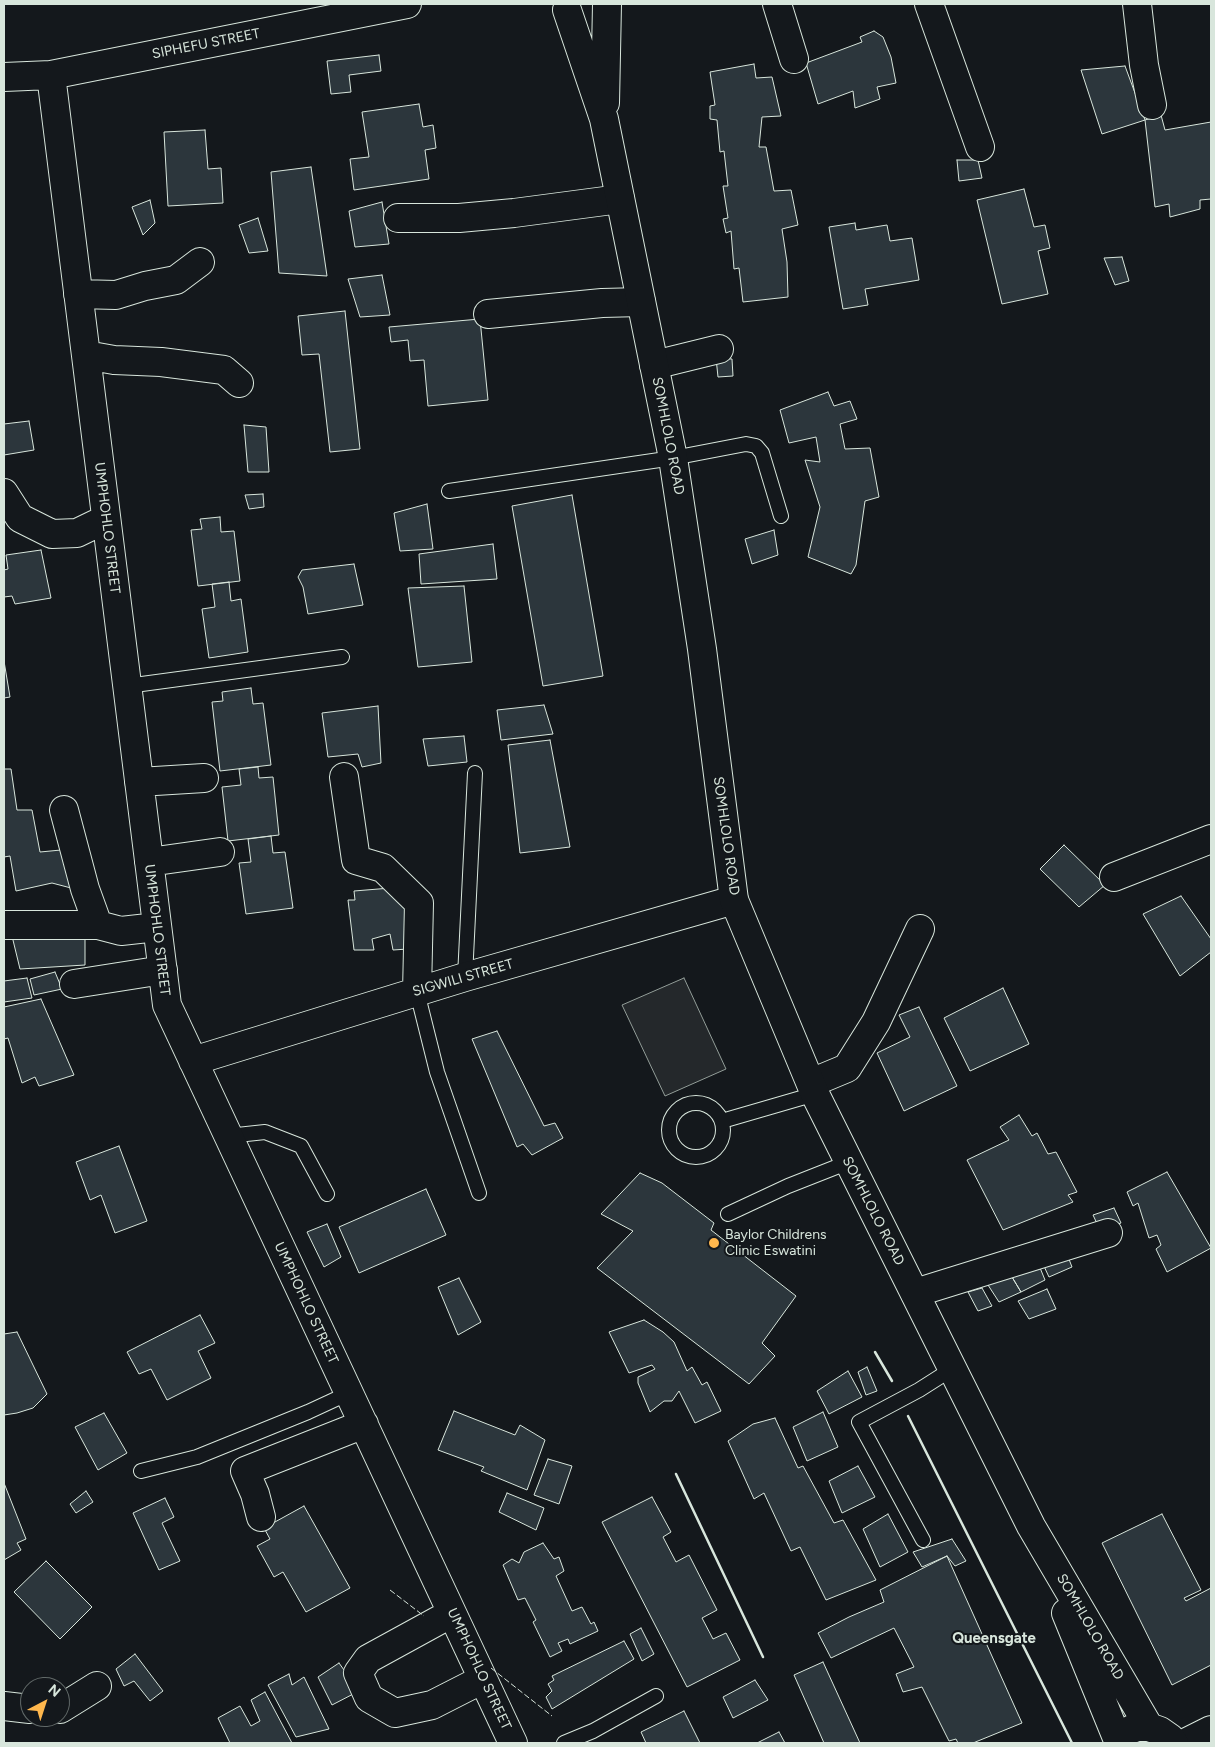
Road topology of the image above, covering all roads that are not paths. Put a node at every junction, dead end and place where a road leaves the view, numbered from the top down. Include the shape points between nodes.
1 (407, 4) edge
2 (606, 4) edge
3 (777, 4) edge
4 (929, 4) edge
5 (1137, 4) edge
6 (561, 7) edge
7 (794, 59) dead end
8 (51, 75) junction
9 (4, 77) edge
10 (1152, 105) dead end
11 (604, 120) junction
12 (980, 148) dead end
13 (620, 199) junction
14 (398, 218) dead end
15 (200, 262) dead end
16 (78, 294) junction
17 (641, 302) junction
18 (488, 314) dead end
19 (719, 349) dead end
20 (86, 355) junction
21 (654, 365) junction
22 (239, 383) dead end
23 (673, 458) junction
24 (449, 491) dead end
25 (4, 493) edge
26 (781, 516) dead end
27 (106, 519) junction
28 (342, 657) dead end
29 (127, 686) junction
30 (475, 773) dead end
31 (344, 777) dead end
32 (204, 778) dead end
33 (139, 782) junction
34 (64, 810) dead end
35 (1211, 839) edge
36 (220, 852) dead end
37 (149, 862) junction
38 (1114, 877) dead end
39 (734, 900) junction
40 (4, 925) edge
41 (98, 925) junction
42 (157, 927) junction
43 (920, 929) dead end
44 (163, 970) junction
45 (465, 977) junction
46 (74, 984) dead end
47 (417, 992) junction
48 (193, 1061) junction
49 (813, 1088) junction
50 (722, 1121) dead end
51 (228, 1136) junction
52 (849, 1162) junction
53 (480, 1193) dead end
54 (327, 1194) dead end
55 (728, 1214) dead end
56 (1108, 1233) dead end
57 (915, 1293) junction
58 (952, 1369) junction
59 (349, 1393) junction
60 (364, 1424) junction
61 (141, 1471) dead end
62 (262, 1517) dead end
63 (1031, 1526) junction
64 (923, 1540) dead end
65 (452, 1613) junction
66 (483, 1679) junction
67 (97, 1686) dead end
68 (656, 1696) dead end
69 (70, 1703) edge
70 (4, 1706) edge
71 (20, 1708) edge
72 (1149, 1727) junction
73 (1211, 1730) edge
74 (1115, 1741) edge
75 (513, 1743) edge
76 (564, 1743) edge
77 (1174, 1743) edge
78 (1185, 1743) edge

1 - 8 street, SIPHEFU STREET
2 - 6 street, SOMHLOLO ROAD via 577,13
2 - 11 street, SOMHLOLO ROAD
3 - 7 street
4 - 12 street
5 - 10 street
6 - 11 street, SOMHLOLO ROAD
8 - 9 street, SIPHEFU STREET
8 - 16 street, UMPHOHLO STREET
11 - 13 street, SOMHLOLO ROAD
13 - 14 street via 459,218
13 - 17 street, SOMHLOLO ROAD
15 - 16 street via 176,280 116,295
16 - 20 street, UMPHOHLO STREET
17 - 18 street
17 - 21 street, SOMHLOLO ROAD
19 - 21 street
20 - 22 street via 224,370
20 - 27 street, UMPHOHLO STREET
21 - 23 street, SOMHLOLO ROAD
23 - 24 lane
23 - 26 lane via 746,444 756,446 762,453
23 - 39 street, SOMHLOLO ROAD via 702,648
25 - 27 street via 20,518 52,534 78,533
27 - 29 street, UMPHOHLO STREET
28 - 29 lane
29 - 33 street, UMPHOHLO STREET
30 - 45 lane
31 - 47 street via 356,860 383,868 419,903
32 - 33 street
33 - 37 street, UMPHOHLO STREET
34 - 41 street
35 - 38 street
36 - 37 street
37 - 42 street, UMPHOHLO STREET
39 - 45 street, SIGWILI STREET
39 - 49 street, SOMHLOLO ROAD
40 - 41 street
41 - 42 street via 121,931
42 - 44 street, UMPHOHLO STREET
43 - 49 street via 876,1022 846,1068
44 - 46 street
44 - 48 street, UMPHOHLO STREET via 167,1005
45 - 47 street, SIGWILI STREET
47 - 48 street, SIGWILI STREET
47 - 53 lane via 437,1072
48 - 51 street, UMPHOHLO STREET
49 - 50 lane
49 - 52 street, SOMHLOLO ROAD
51 - 54 lane via 265,1132 301,1146
51 - 59 street, UMPHOHLO STREET
52 - 55 lane
52 - 57 street, SOMHLOLO ROAD
56 - 57 street
57 - 58 street, SOMHLOLO ROAD
58 - 63 street, SOMHLOLO ROAD
58 - 64 lane via 859,1422
59 - 60 street, UMPHOHLO STREET
59 - 61 lane via 197,1457
60 - 62 street via 245,1471
60 - 65 street, UMPHOHLO STREET
63 - 72 street, SOMHLOLO ROAD
63 - 74 street, SOMHLOLO ROAD
65 - 66 street, UMPHOHLO STREET
65 - 66 street via 368,1659 358,1673 369,1698 395,1713 432,1705
66 - 75 street, UMPHOHLO STREET
67 - 69 street
68 - 76 lane via 593,1731
70 - 71 street
72 - 74 street, SOMHLOLO ROAD via 1126,1731
72 - 77 street via 1160,1731
73 - 78 street

